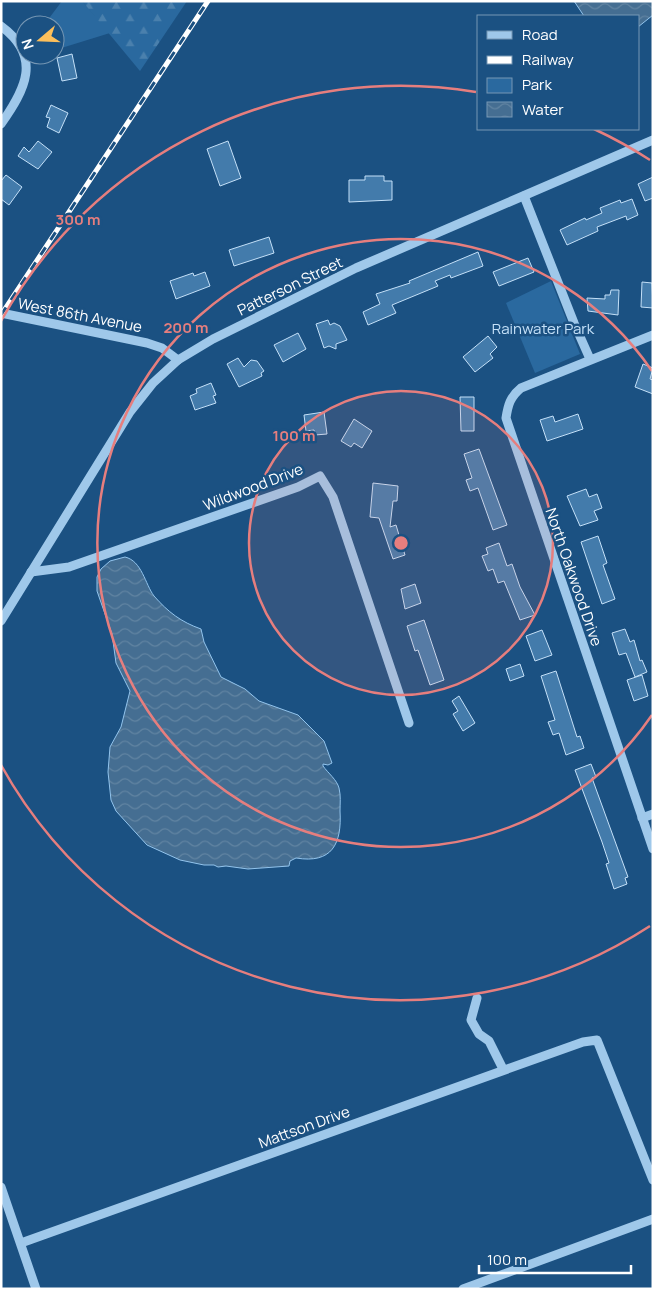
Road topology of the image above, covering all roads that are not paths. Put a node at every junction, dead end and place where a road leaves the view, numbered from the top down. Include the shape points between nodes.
1 (1, 26) edge
2 (1, 124) edge
3 (653, 140) edge
4 (524, 196) junction
5 (1, 313) edge
6 (653, 335) edge
7 (590, 359) junction
8 (178, 360) junction
9 (31, 572) junction
10 (1, 621) edge
11 (409, 723) dead end
12 (653, 814) edge
13 (642, 818) junction
14 (653, 849) edge
15 (477, 998) dead end
16 (503, 1069) junction
17 (653, 1180) edge
18 (1, 1186) edge
19 (653, 1219) edge
20 (21, 1243) junction
21 (36, 1289) edge
22 (463, 1289) edge

1 - 2 street via 18,42 27,69 19,99
3 - 4 street, Patterson Street
4 - 7 street
4 - 8 street, Patterson Street via 331,280
5 - 8 street, West 86th Avenue via 147,343 162,348
6 - 7 street, North Oakwood Drive
7 - 13 street, North Oakwood Drive via 521,388 508,405 506,418
8 - 9 street, Patterson Street via 142,396
9 - 10 street, Patterson Street
9 - 11 street, Wildwood Drive via 68,567 298,488 320,476 333,497
12 - 13 street
13 - 14 street, North Oakwood Drive
15 - 16 street via 471,1020 479,1034 489,1042
16 - 17 street, Mattson Drive via 597,1040
16 - 20 street, Mattson Drive
18 - 20 street
19 - 22 street
20 - 21 street

